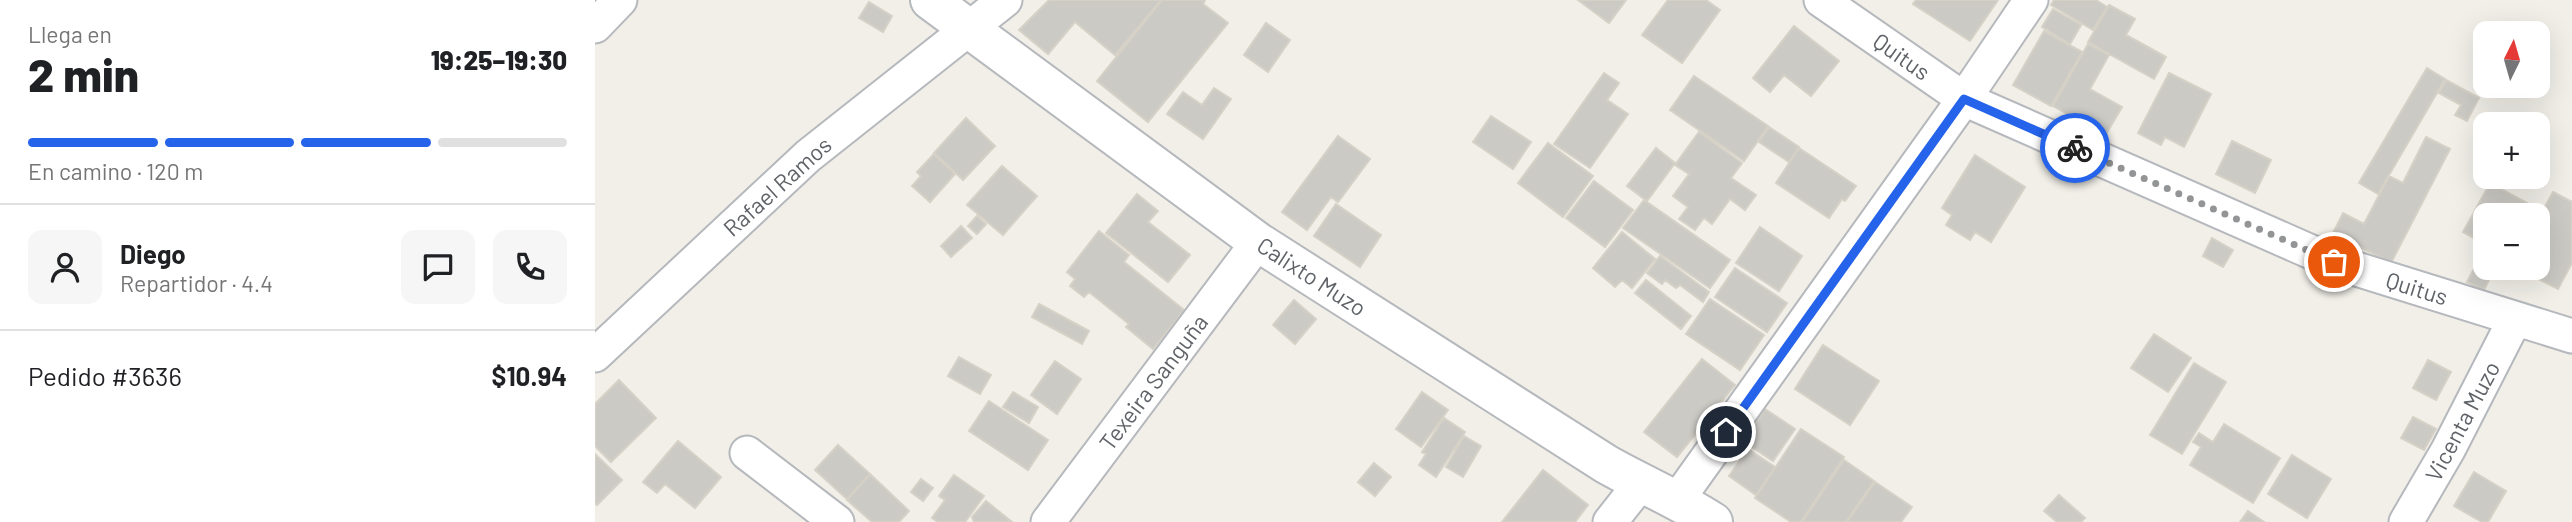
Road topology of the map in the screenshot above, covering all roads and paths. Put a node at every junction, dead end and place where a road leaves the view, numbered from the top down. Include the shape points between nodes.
1 (620, 0) edge
2 (930, 0) edge
3 (1005, 0) edge
4 (1821, 0) edge
5 (2031, 0) edge
6 (595, 26) edge
7 (969, 29) junction
8 (1964, 99) junction
9 (1258, 242) junction
10 (2515, 319) junction
11 (2572, 336) edge
12 (595, 355) edge
13 (747, 453) dead end
14 (1640, 484) junction
15 (1678, 499) junction
16 (837, 522) edge
17 (1048, 522) edge
18 (1609, 522) edge
19 (1713, 522) edge
20 (2406, 522) edge

1 - 6 street
2 - 7 street, Calixto Muzo
3 - 7 street, Rafael Ramos
4 - 8 street, Quitus
5 - 8 street
7 - 9 street, Calixto Muzo
7 - 12 street, Rafael Ramos via 808,156
8 - 10 street, Quitus via 2334,262
8 - 15 street
9 - 14 street, Calixto Muzo
9 - 17 street, Texeira Sanguña
10 - 11 street, Quitus
10 - 20 street, Vicenta Muzo
13 - 16 street
14 - 15 street, Calixto Muzo
14 - 18 street
15 - 19 street, Calixto Muzo

